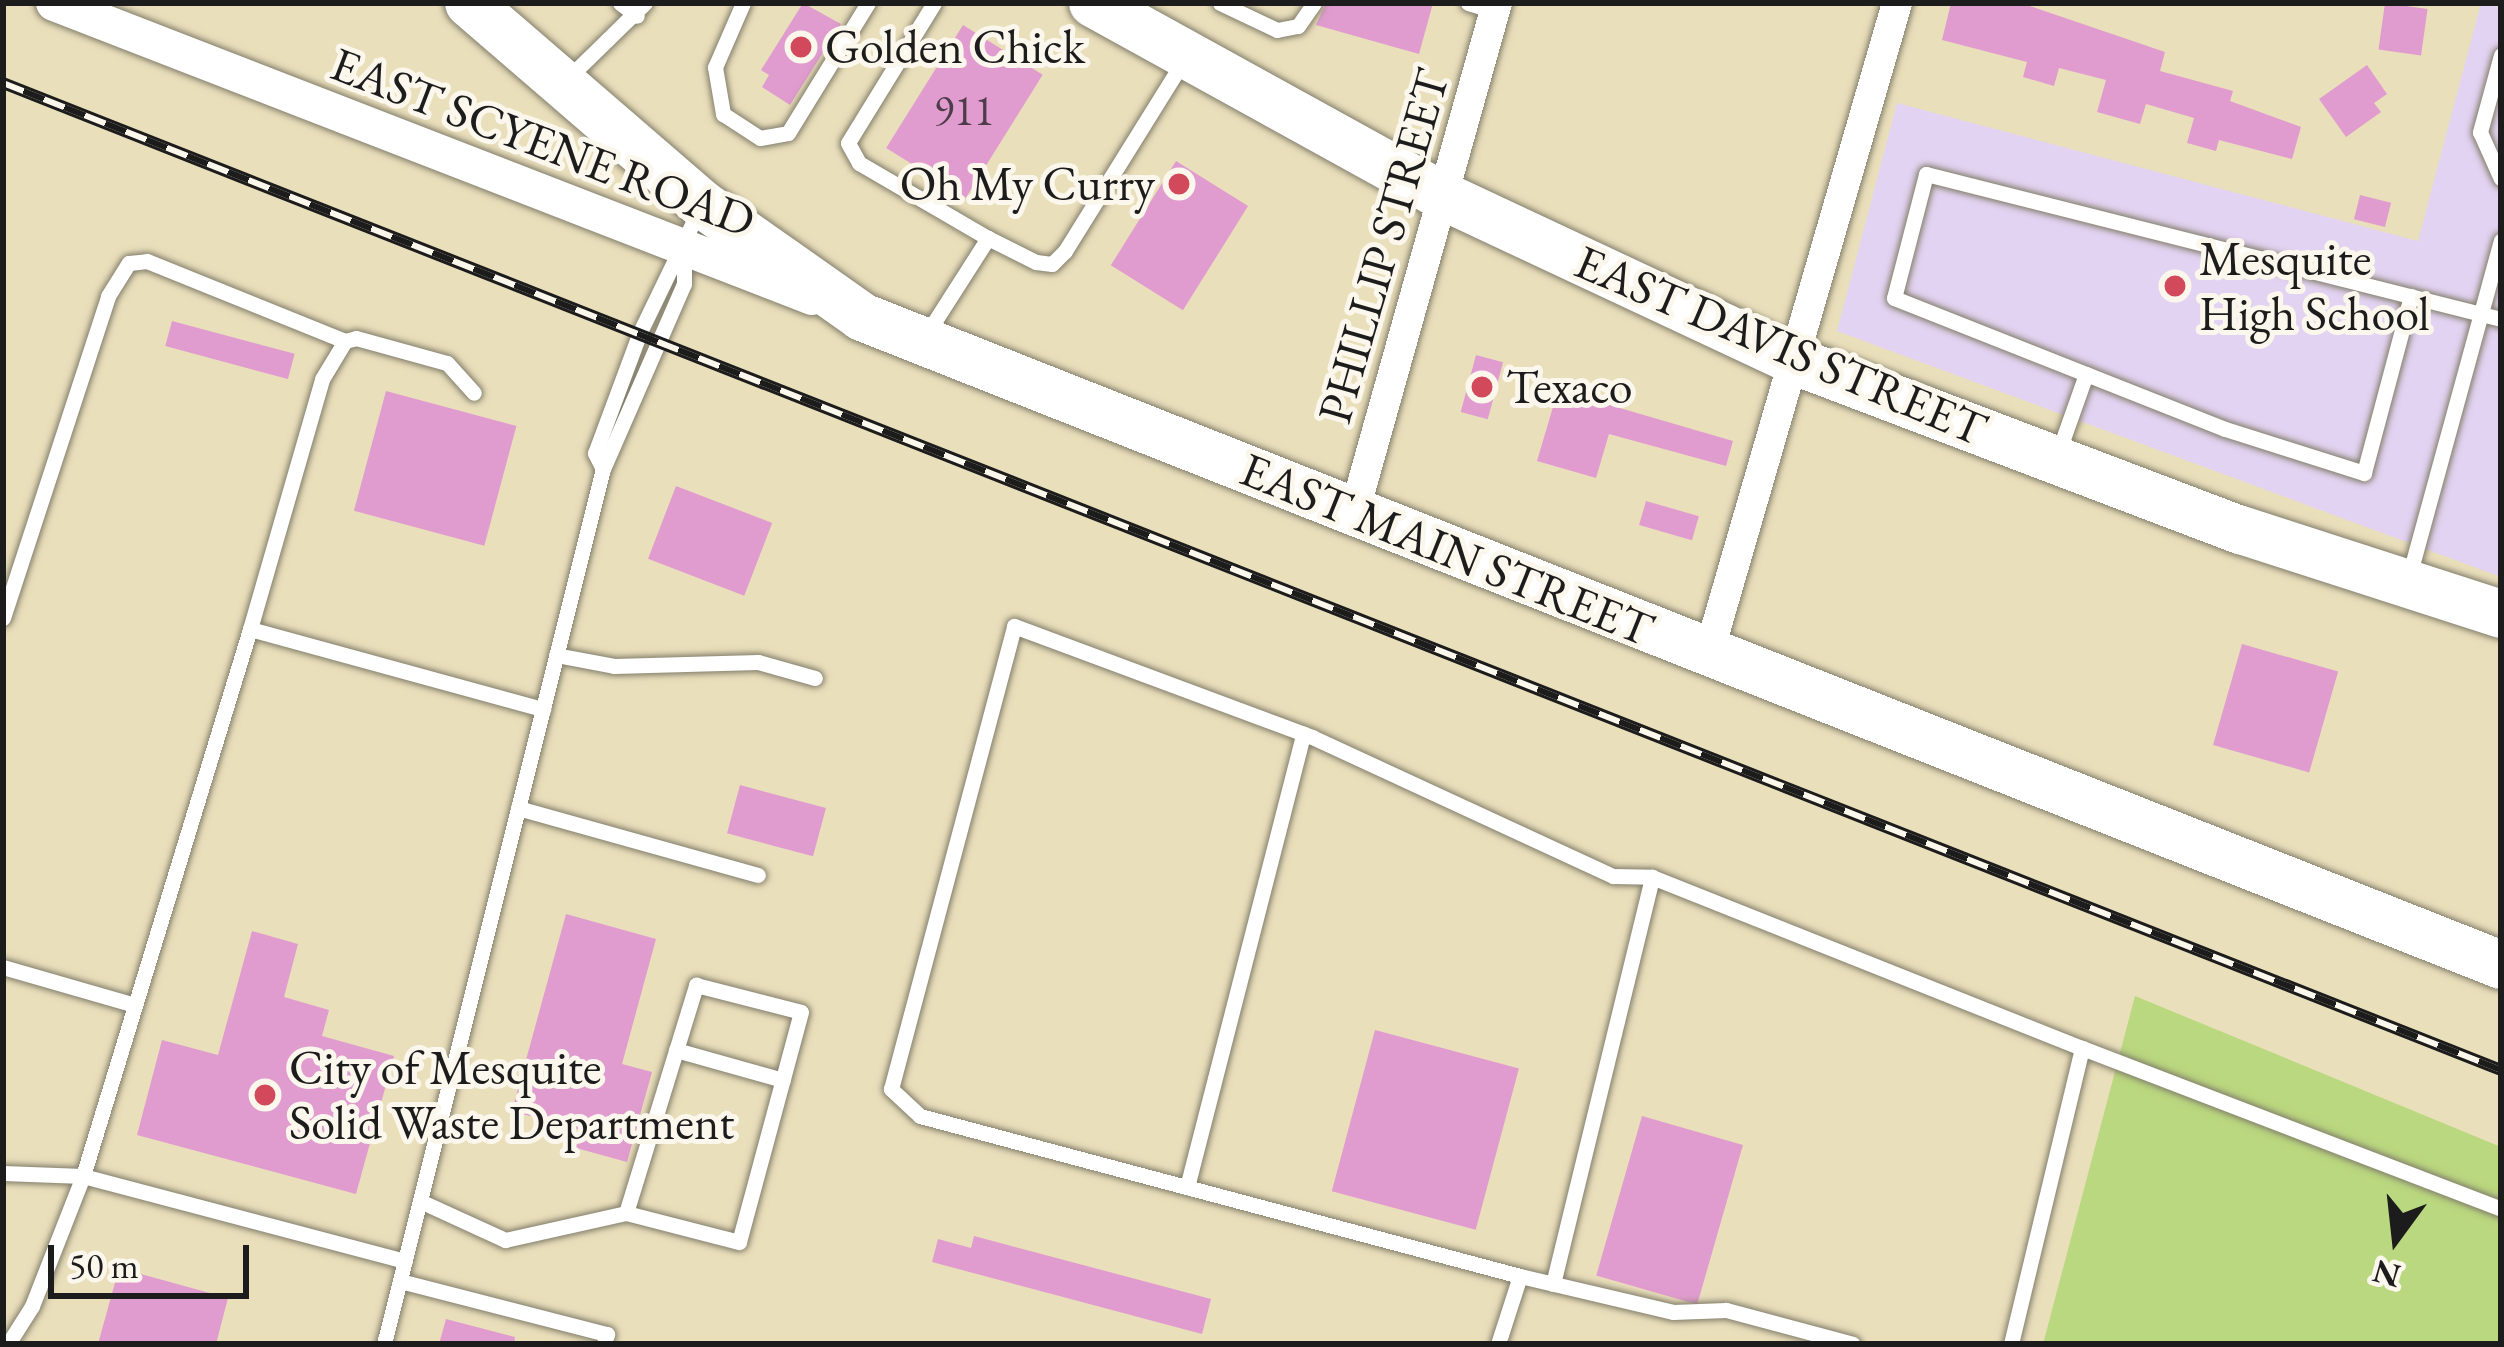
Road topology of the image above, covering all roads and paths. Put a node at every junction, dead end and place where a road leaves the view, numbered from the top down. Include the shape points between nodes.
1 (55, 3) edge
2 (469, 3) edge
3 (620, 3) edge
4 (742, 3) edge
5 (868, 3) edge
6 (934, 3) edge
7 (1093, 3) edge
8 (1220, 3) edge
9 (1314, 3) edge
10 (1897, 3) edge
11 (1486, 6) edge
12 (641, 10) edge
13 (2501, 55) edge
14 (1185, 58) junction
15 (558, 88) junction
16 (2497, 158) edge
17 (2501, 179) edge
18 (1445, 197) junction
19 (702, 204) junction
20 (988, 238) junction
21 (2501, 241) edge
22 (684, 249) junction
23 (2411, 296) junction
24 (2481, 313) junction
25 (862, 317) junction
26 (2501, 319) edge
27 (923, 340) junction
28 (345, 341) junction
29 (1795, 361) junction
30 (2086, 374) junction
31 (474, 393) dead end
32 (2055, 461) junction
33 (1354, 513) junction
34 (2407, 585) junction
35 (2501, 614) edge
36 (3, 618) edge
37 (250, 629) junction
38 (1709, 652) junction
39 (556, 655) junction
40 (815, 678) dead end
41 (543, 709) junction
42 (1303, 734) junction
43 (518, 808) junction
44 (758, 875) dead end
45 (1652, 877) junction
46 (2501, 965) edge
47 (3, 968) edge
48 (136, 1005) junction
49 (2082, 1048) junction
50 (676, 1050) junction
51 (783, 1080) junction
52 (3, 1173) edge
53 (83, 1176) junction
54 (1187, 1187) junction
55 (420, 1201) junction
56 (2501, 1209) edge
57 (626, 1213) junction
58 (405, 1261) junction
59 (1520, 1276) junction
60 (400, 1281) junction
61 (1553, 1284) junction
62 (8, 1344) edge
63 (384, 1344) edge
64 (604, 1344) edge
65 (1498, 1344) edge
66 (1853, 1344) edge
67 (2011, 1344) edge

1 - 22 street, EAST SCYENE ROAD
2 - 15 main road, EAST MAIN STREET
3 - 12 lane
4 - 5 lane via 715,67 723,114 760,138 788,134
6 - 20 lane via 848,143 859,164
7 - 14 main road, EAST DAVIS STREET
8 - 9 lane via 1277,30 1298,26
10 - 29 street
11 - 18 street, PHILLIP STREET
12 - 15 lane
13 - 16 lane via 2480,132
14 - 18 main road, EAST DAVIS STREET
14 - 20 lane via 1052,264
15 - 19 main road, EAST MAIN STREET
16 - 17 lane
18 - 29 main road, EAST DAVIS STREET
18 - 33 street, PHILLIP STREET
19 - 22 lane
19 - 25 main road, EAST MAIN STREET
20 - 27 lane
21 - 24 lane
22 - 25 street, EAST SCYENE ROAD
22 - 39 lane via 596,453 602,469
23 - 24 lane
23 - 30 lane via 2364,473
23 - 30 lane via 1926,174 1894,298
24 - 26 lane
24 - 34 lane
25 - 27 main road, EAST MAIN STREET
27 - 33 main road, EAST MAIN STREET
28 - 31 lane via 447,363
28 - 36 lane via 147,261 129,263 108,296
28 - 37 lane via 322,379
29 - 32 main road, EAST DAVIS STREET
29 - 38 street
30 - 32 lane
32 - 34 main road, EAST DAVIS STREET
33 - 38 main road, EAST MAIN STREET
34 - 35 main road, EAST DAVIS STREET
37 - 41 lane
37 - 48 lane
38 - 46 main road, EAST MAIN STREET
39 - 40 lane via 614,666 758,662
39 - 41 lane
41 - 43 lane
42 - 45 lane via 1613,876
42 - 54 lane
42 - 54 lane via 1015,626 892,1089 920,1115
43 - 44 lane
43 - 55 lane
45 - 49 lane
45 - 61 lane
47 - 48 lane
48 - 53 lane
49 - 56 lane
49 - 67 lane
50 - 51 lane
50 - 51 lane via 696,985 801,1012
50 - 57 lane
51 - 57 lane via 739,1242
52 - 53 lane
53 - 58 lane
53 - 62 lane via 32,1306
54 - 59 lane
55 - 57 lane via 505,1240
55 - 58 lane
58 - 60 lane
59 - 61 lane
59 - 65 lane
60 - 63 lane
60 - 64 lane via 607,1334
61 - 66 lane via 1672,1312 1726,1310

